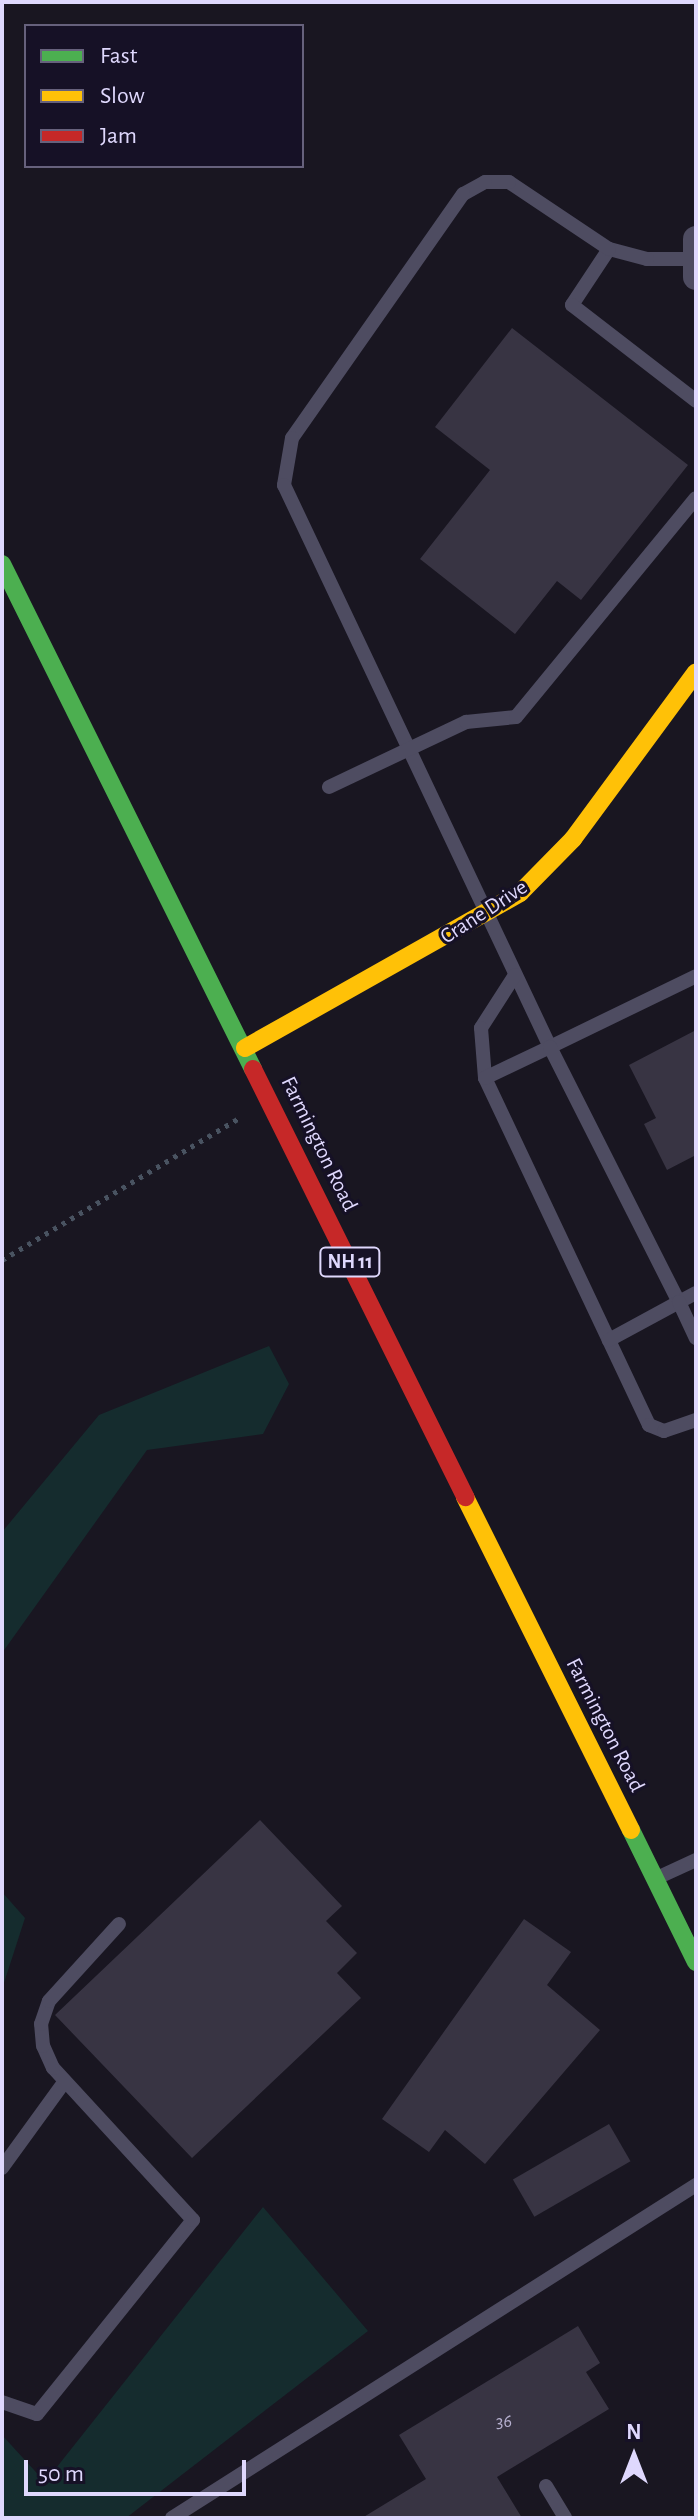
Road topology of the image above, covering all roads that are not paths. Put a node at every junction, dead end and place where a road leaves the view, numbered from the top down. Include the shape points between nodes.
1 (609, 249) junction
2 (695, 258) edge
3 (696, 401) edge
4 (696, 498) edge
5 (2, 564) edge
6 (696, 672) edge
7 (407, 750) junction
8 (329, 787) dead end
9 (485, 916) junction
10 (515, 975) junction
11 (696, 976) edge
12 (550, 1047) junction
13 (245, 1048) junction
14 (485, 1078) junction
15 (696, 1293) edge
16 (679, 1302) junction
17 (696, 1338) edge
18 (609, 1340) junction
19 (696, 1420) edge
20 (696, 1860) edge
21 (655, 1879) junction
22 (119, 1924) dead end
23 (696, 1962) edge
24 (65, 2081) junction
25 (2, 2168) edge
26 (696, 2185) edge
27 (2, 2402) edge
28 (546, 2486) dead end
29 (172, 2518) edge
30 (565, 2518) edge

1 - 2 lane via 647,259
1 - 3 lane via 572,305
1 - 7 lane via 509,182 485,182 463,194 292,438 284,485
4 - 7 lane via 516,717 466,722
5 - 13 main road, Farmington Road / NH 11
6 - 9 main road, Crane Drive via 573,839 520,893
7 - 8 lane
7 - 9 lane
9 - 10 lane
9 - 13 main road, Crane Drive
10 - 12 lane
10 - 14 lane via 481,1028
11 - 12 lane
12 - 14 lane
12 - 16 lane
13 - 21 main road, Farmington Road / NH 11
14 - 18 lane
15 - 16 lane
16 - 17 lane
16 - 18 lane
18 - 19 lane via 649,1425 664,1431
20 - 21 lane
21 - 23 main road, Farmington Road / NH 11
22 - 24 lane via 49,2001 43,2046
24 - 25 lane
24 - 27 lane via 193,2220 37,2414
26 - 29 lane
28 - 30 lane

